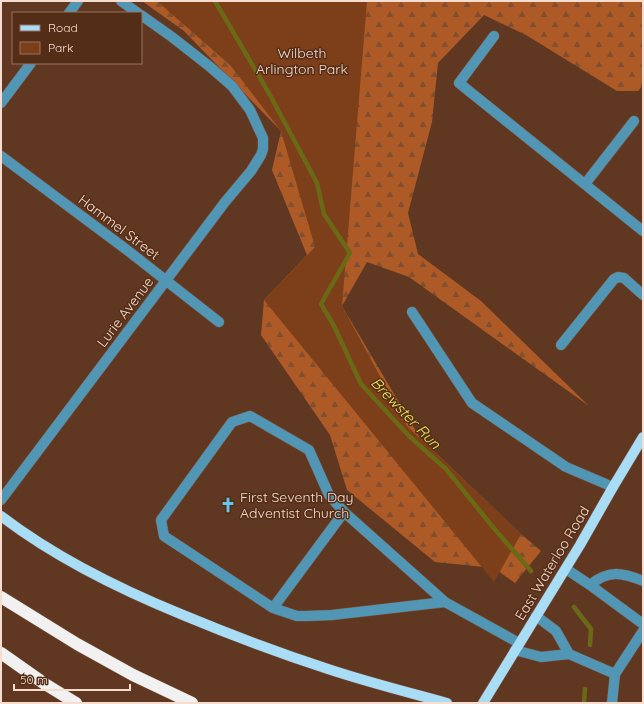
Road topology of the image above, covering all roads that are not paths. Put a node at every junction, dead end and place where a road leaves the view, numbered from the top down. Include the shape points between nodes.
1 (78, 1) edge
2 (121, 1) edge
3 (70, 12) edge
4 (137, 12) edge
5 (142, 16) edge
6 (494, 36) dead end
7 (30, 64) edge
8 (1, 103) edge
9 (634, 121) dead end
10 (1, 156) edge
11 (584, 184) junction
12 (643, 231) edge
13 (166, 281) junction
14 (643, 295) edge
15 (412, 312) dead end
16 (219, 322) dead end
17 (561, 345) dead end
18 (643, 437) edge
19 (640, 450) edge
20 (613, 487) junction
21 (1, 500) edge
22 (344, 512) junction
23 (1, 516) edge
24 (566, 569) junction
25 (643, 581) edge
26 (590, 585) junction
27 (1, 597) edge
28 (445, 602) junction
29 (273, 608) junction
30 (536, 616) junction
31 (643, 624) edge
32 (643, 631) edge
33 (517, 647) junction
34 (1, 653) edge
35 (568, 654) junction
36 (615, 674) junction
37 (76, 703) edge
38 (192, 703) edge
39 (447, 703) edge
40 (483, 703) edge
41 (612, 703) edge

1 - 3 street
2 - 4 street
5 - 13 street, Lurie Avenue via 179,42 232,86 250,110 263,138 263,149 251,171
6 - 11 street via 459,83
7 - 8 street
9 - 11 street
10 - 13 street, Hammel Street
11 - 12 street
13 - 16 street, Hammel Street
13 - 21 street, Lurie Avenue
14 - 17 street via 624,278 614,279
15 - 20 street via 472,403 566,468
18 - 19 main road, East Waterloo Road
19 - 20 main road, East Waterloo Road
20 - 24 main road, East Waterloo Road
22 - 28 street
22 - 29 street
22 - 29 street via 329,495 310,450 250,416 232,422 161,520 164,536
23 - 39 main road via 54,552 150,602 239,638 322,667
24 - 26 street
24 - 30 main road, East Waterloo Road
25 - 26 street via 608,573
26 - 31 street
27 - 38 highway via 126,672
28 - 29 street via 308,616 296,616
28 - 33 street
30 - 33 main road, East Waterloo Road
30 - 35 street via 556,631
32 - 36 street
33 - 35 street via 541,657
33 - 40 main road, East Waterloo Road
34 - 37 highway
35 - 36 street
36 - 41 street

